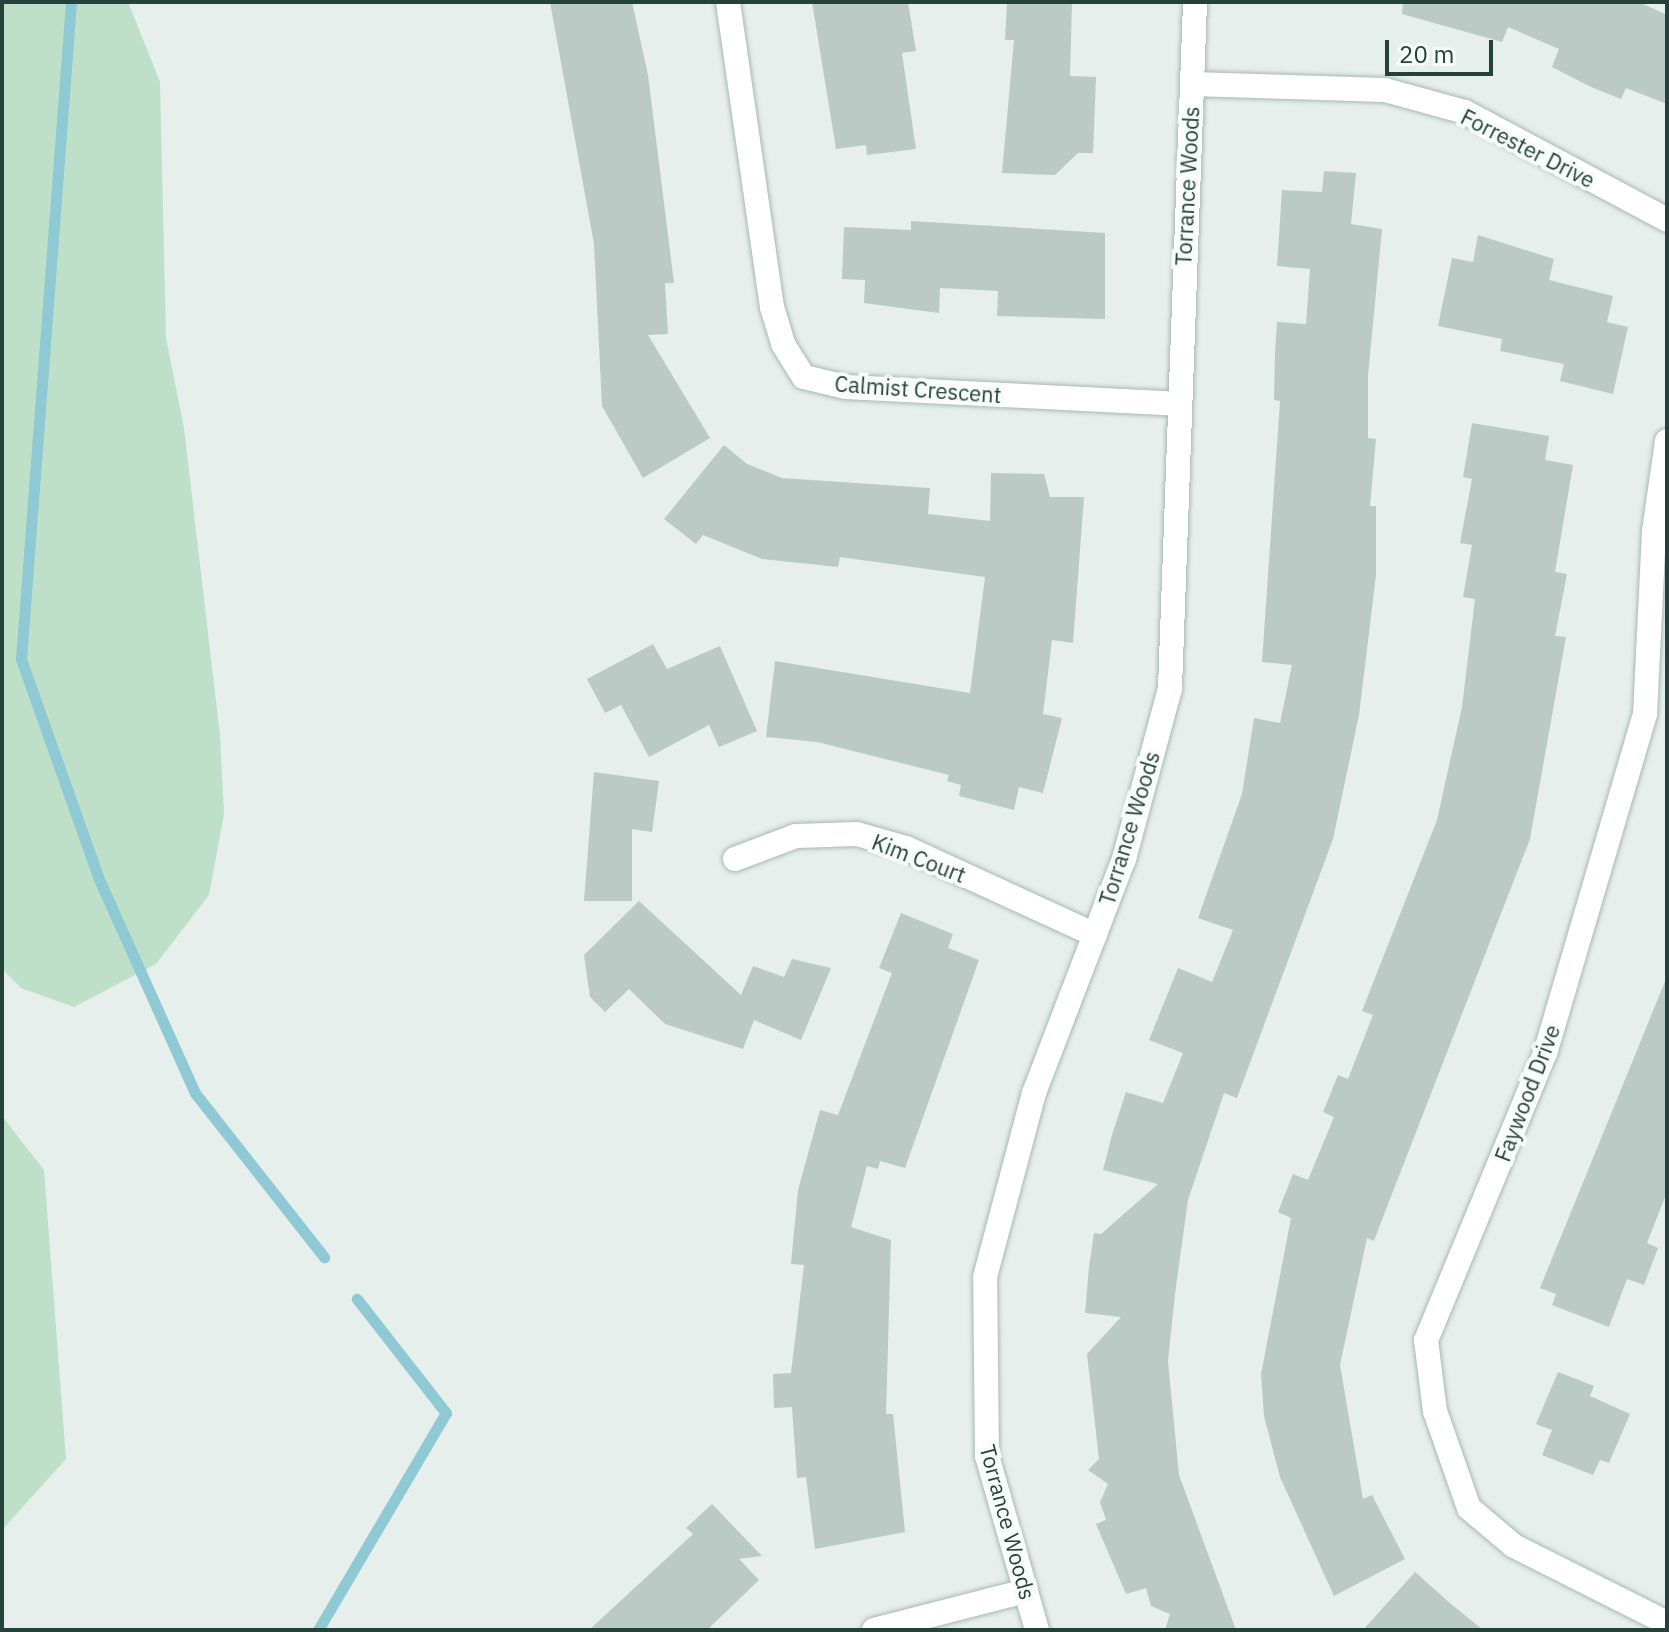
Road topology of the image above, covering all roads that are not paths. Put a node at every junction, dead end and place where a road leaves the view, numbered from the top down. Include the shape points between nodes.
1 (728, 2) edge
2 (1195, 2) edge
3 (1192, 84) junction
4 (1667, 220) edge
5 (1178, 404) junction
6 (1667, 441) edge
7 (735, 859) dead end
8 (1095, 935) junction
9 (1026, 1591) junction
10 (1667, 1623) edge
11 (874, 1630) edge
12 (1037, 1630) edge

1 - 5 street, Calmist Crescent via 772,307 783,344 804,377 846,387
2 - 3 street, Torrance Woods
3 - 4 street, Forrester Drive via 1385,90 1465,112
3 - 5 street, Torrance Woods
5 - 8 street, Torrance Woods via 1170,688 1124,859
6 - 10 street, Faywood Drive via 1654,531 1645,714 1545,1053 1426,1340 1435,1411 1469,1508 1514,1546
7 - 8 street, Kim Court via 796,836 857,834 906,848
8 - 9 street, Torrance Woods via 1034,1093 985,1277 987,1456
9 - 11 street
9 - 12 street, Torrance Woods

